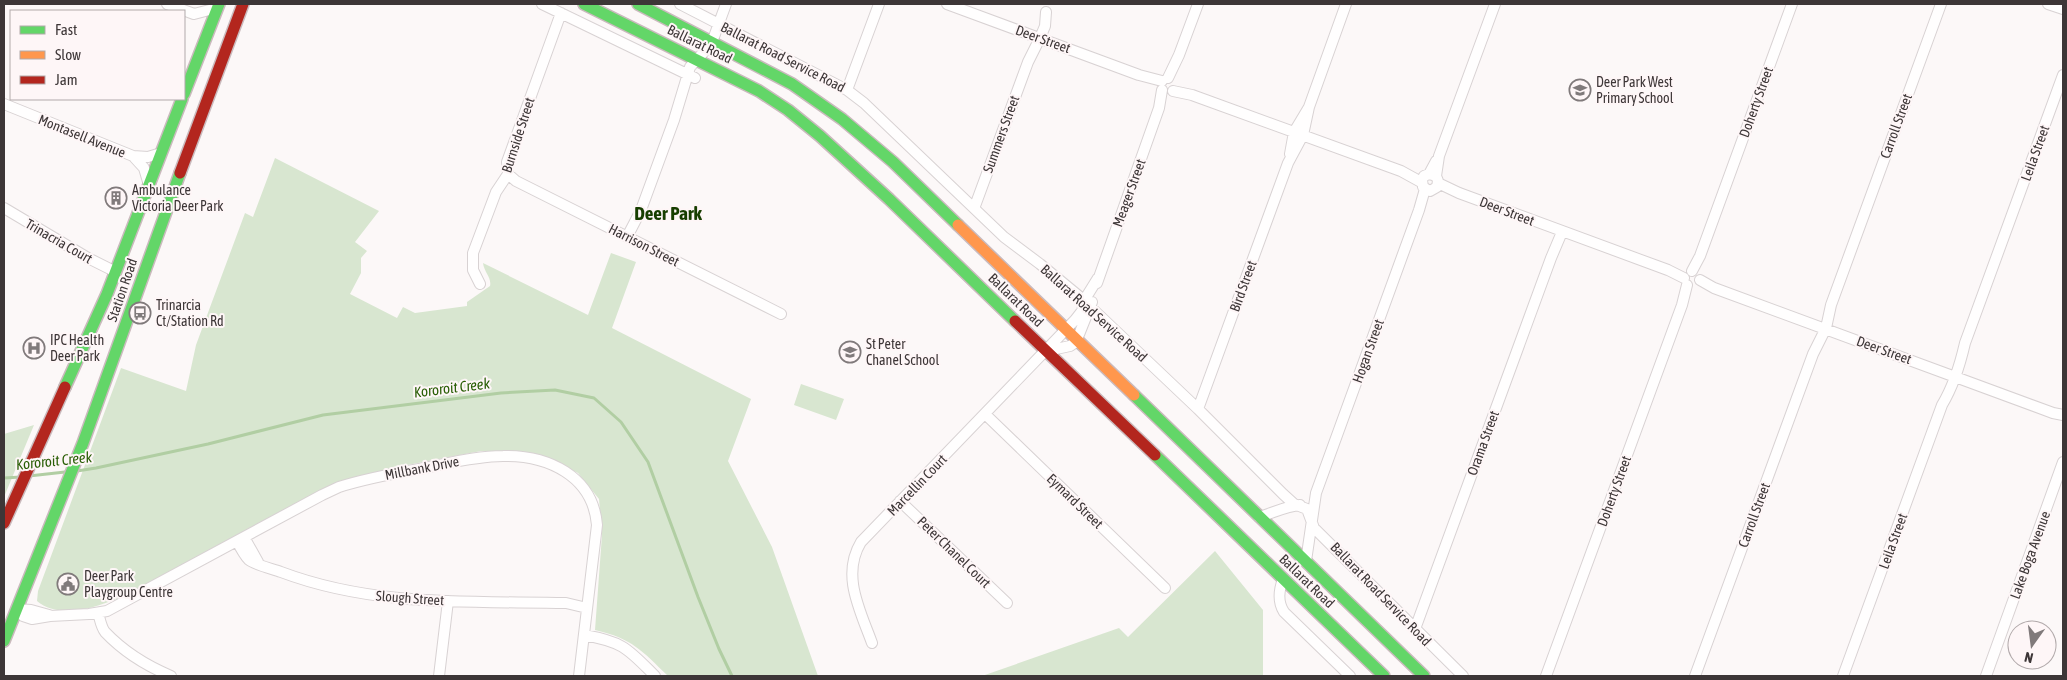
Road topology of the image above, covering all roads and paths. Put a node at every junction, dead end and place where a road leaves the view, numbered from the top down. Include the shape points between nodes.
1 (167, 4) edge
2 (243, 4) edge
3 (542, 4) edge
4 (584, 4) edge
5 (638, 4) edge
6 (680, 4) edge
7 (726, 4) edge
8 (879, 4) edge
9 (947, 4) edge
10 (1198, 4) edge
11 (1346, 4) edge
12 (1495, 4) edge
13 (1792, 4) edge
14 (1941, 4) edge
15 (2048, 4) edge
16 (218, 6) edge
17 (1047, 8) edge
18 (2063, 9) edge
19 (183, 10) edge
20 (185, 11) edge
21 (561, 13) junction
22 (719, 24) junction
23 (1037, 37) junction
24 (713, 42) junction
25 (700, 60) junction
26 (2063, 75) edge
27 (691, 77) junction
28 (1168, 86) junction
29 (847, 90) junction
30 (185, 91) edge
31 (182, 100) edge
32 (4, 104) edge
33 (1299, 134) junction
34 (161, 153) junction
35 (133, 156) junction
36 (508, 174) junction
37 (1430, 182) junction
38 (149, 185) junction
39 (975, 206) junction
40 (4, 208) edge
41 (1560, 232) junction
42 (631, 239) junction
43 (1008, 275) junction
44 (129, 276) junction
45 (1692, 279) junction
46 (480, 284) dead end
47 (990, 296) junction
48 (1087, 305) junction
49 (781, 314) dead end
50 (1822, 327) junction
51 (1066, 329) junction
52 (1077, 340) junction
53 (1047, 351) junction
54 (1953, 376) junction
55 (1198, 410) junction
56 (985, 414) junction
57 (2058, 414) edge
58 (2063, 419) edge
59 (2063, 462) edge
60 (1316, 493) junction
61 (900, 501) junction
62 (1297, 505) junction
63 (1259, 517) junction
64 (1311, 521) junction
65 (4, 523) edge
66 (240, 539) junction
67 (1306, 561) junction
68 (1283, 578) junction
69 (1165, 588) dead end
70 (448, 601) junction
71 (1007, 603) dead end
72 (588, 604) junction
73 (11, 607) junction
74 (102, 612) junction
75 (1415, 629) junction
76 (584, 639) junction
77 (4, 641) edge
78 (872, 644) dead end
79 (171, 676) edge
80 (439, 676) edge
81 (579, 676) edge
82 (655, 676) edge
83 (1350, 676) edge
84 (1384, 676) edge
85 (1424, 676) edge
86 (1463, 676) edge
87 (1546, 676) edge
88 (1695, 676) edge
89 (1843, 676) edge
90 (1986, 676) edge

1 - 19 street
2 - 44 main road, Station Road
3 - 21 street
4 - 25 main road, Ballarat Road
5 - 24 main road, Ballarat Road
6 - 22 street, Ballarat Road Service Road
7 - 22 street
8 - 29 street
9 - 23 street, Deer Street
10 - 28 street, Meager Street
11 - 33 street, Bird Street
12 - 37 street, Hogan Street
13 - 45 street, Doherty Street
14 - 50 street, Carroll Street
15 - 18 street
16 - 20 street via 194,14
16 - 30 main road
17 - 23 street, Summers Street
21 - 27 street
21 - 36 street, Burnside Street via 507,162
22 - 24 street
22 - 29 street, Ballarat Road Service Road
23 - 28 street, Deer Street
23 - 39 street, Summers Street
24 - 25 street
24 - 43 main road, Ballarat Road via 792,84 842,118 893,162
25 - 27 street
25 - 47 main road, Ballarat Road via 759,90 820,136
26 - 54 street, Leila Street
27 - 42 street
28 - 33 street, Deer Street
28 - 48 street, Meager Street
29 - 39 street, Ballarat Road Service Road
31 - 34 main road, Station Road
32 - 35 street, Montasell Avenue
33 - 37 street, Deer Street
33 - 55 street, Bird Street
34 - 35 street, Montasell Avenue via 148,157
34 - 38 main road, Station Road
35 - 38 street, Montasell Avenue via 144,168
36 - 42 street, Harrison Street
36 - 46 street, Burnside Street via 496,192 473,253 473,270
37 - 41 street, Deer Street
37 - 60 street, Hogan Street
38 - 44 main road, Station Road
39 - 48 street, Ballarat Road Service Road via 1007,239
40 - 44 street, Trinacria Court via 88,258
41 - 45 street, Deer Street
41 - 75 street, Orama Street
42 - 49 street, Harrison Street
43 - 47 main road
43 - 51 main road, Ballarat Road
44 - 65 main road, Station Road via 38,447
44 - 73 main road, Station Road via 83,443
45 - 50 street, Deer Street
45 - 87 street, Doherty Street
47 - 53 main road, Ballarat Road
48 - 51 street, Meager Street
48 - 52 street, Meager Street
48 - 55 street, Ballarat Road Service Road
50 - 54 street, Deer Street
50 - 88 street, Carroll Street
51 - 52 main road, Ballarat Road
51 - 53 street, Meager Street
52 - 53 street via 1070,346
52 - 63 main road, Ballarat Road
53 - 56 street, Marcellin Court
53 - 68 main road, Ballarat Road
54 - 57 street, Deer Street
54 - 89 street, Leila Street
55 - 62 street, Ballarat Road Service Road
56 - 61 street, Marcellin Court
56 - 69 street, Eymard Street
57 - 58 street, Deer Street
59 - 90 street, Lake Boga Avenue
60 - 62 street via 1307,503
60 - 64 street, Hogan Street
61 - 71 street, Peter Chanel Court
61 - 78 street, Marcellin Court via 857,549 852,570 853,588
62 - 63 street
62 - 64 street, Ballarat Road Service Road via 1308,511
63 - 67 main road, Ballarat Road
64 - 67 street, Hogan Street
64 - 75 street, Ballarat Road Service Road via 1314,528
66 - 70 street, Slough Street via 258,563 290,575 347,591 400,600
66 - 72 street, Millbank Drive via 322,495 356,482 475,458 521,457 548,463 567,472 582,485 592,501 597,525
66 - 74 street, Millbank Drive
67 - 85 main road, Ballarat Road
68 - 83 street via 1279,602 1284,612
68 - 84 main road, Ballarat Road
70 - 72 street, Slough Street
70 - 80 street
72 - 76 street, Millbank Drive
73 - 74 street via 50,616
73 - 77 main road, Station Road
74 - 79 street via 111,636 152,668
75 - 86 street, Ballarat Road Service Road
76 - 81 street, Millbank Drive
76 - 82 street via 608,639 617,643

